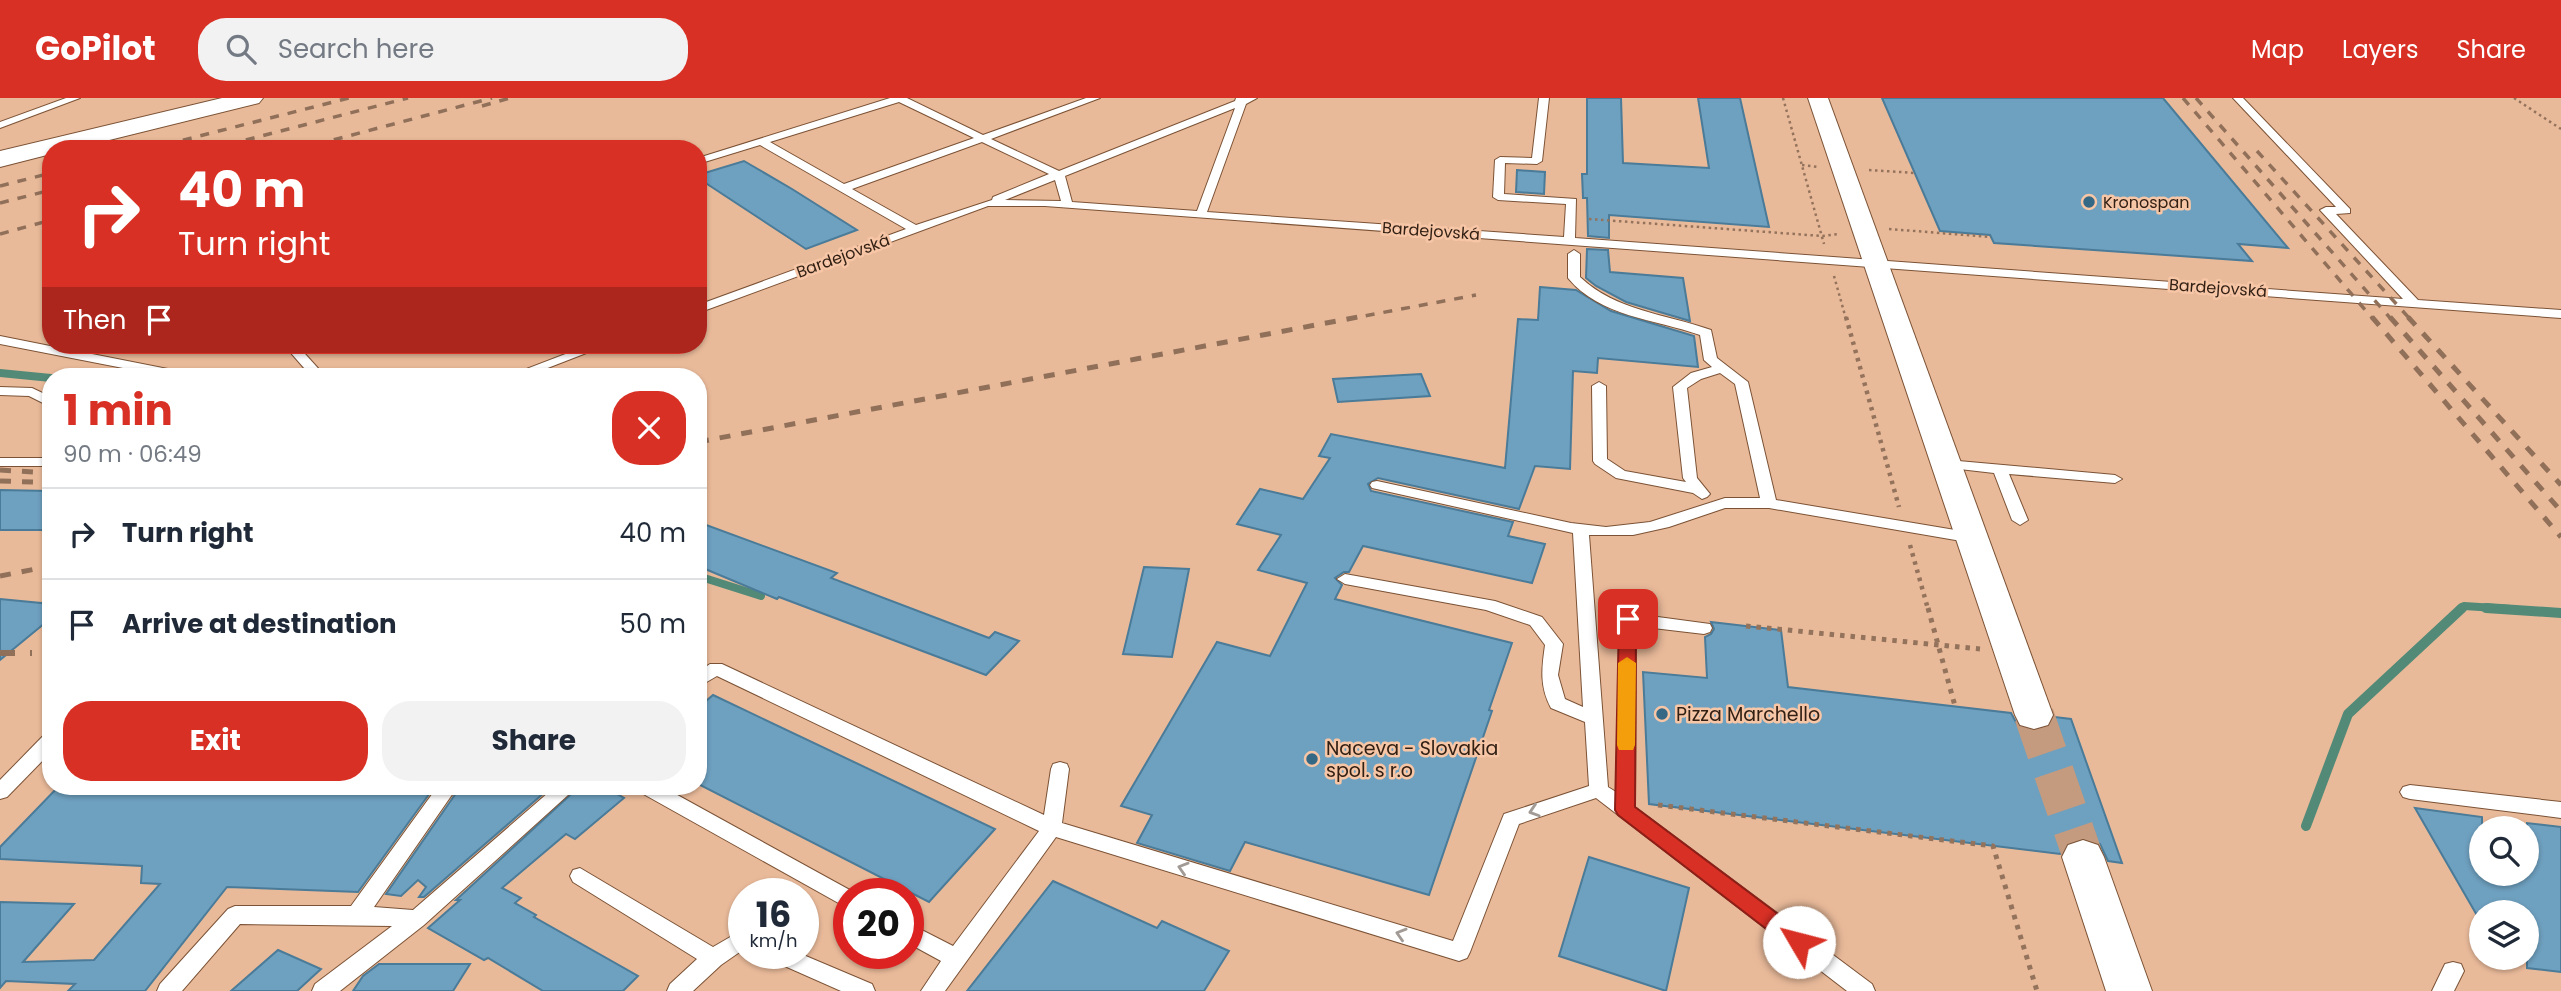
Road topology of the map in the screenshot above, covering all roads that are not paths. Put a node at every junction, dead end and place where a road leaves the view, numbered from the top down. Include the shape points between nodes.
1 (75, 98) edge
2 (209, 98) edge
3 (251, 98) edge
4 (900, 98) edge
5 (1095, 98) edge
6 (1544, 98) edge
7 (1818, 98) edge
8 (2238, 98) edge
9 (1242, 99) edge
10 (0, 125) edge
11 (983, 138) junction
12 (78, 140) edge
13 (761, 141) junction
14 (0, 148) edge
15 (42, 149) edge
16 (707, 158) edge
17 (0, 159) edge
18 (1059, 175) junction
19 (844, 188) junction
20 (987, 203) junction
21 (1067, 204) junction
22 (1201, 214) junction
23 (915, 229) junction
24 (1572, 247) junction
25 (1874, 263) junction
26 (2414, 303) junction
27 (707, 306) edge
28 (2561, 314) edge
29 (0, 340) edge
30 (42, 348) edge
31 (71, 354) edge
32 (79, 354) edge
33 (298, 354) edge
34 (576, 354) edge
35 (76, 355) junction
36 (142, 368) edge
37 (311, 368) edge
38 (537, 368) edge
39 (1722, 368) junction
40 (1599, 386) dead end
41 (0, 391) edge
42 (42, 398) edge
43 (0, 462) edge
44 (42, 462) edge
45 (1947, 464) junction
46 (2000, 469) junction
47 (2115, 479) dead end
48 (1377, 485) dead end
49 (1698, 489) junction
50 (1769, 503) junction
51 (1711, 506) junction
52 (2020, 520) dead end
53 (1581, 530) junction
54 (1973, 538) junction
55 (1345, 579) dead end
56 (1704, 628) dead end
57 (707, 674) edge
58 (2034, 715) tunnel mouth
59 (1593, 718) junction
60 (42, 747) edge
61 (1060, 769) dead end
62 (9, 773) edge
63 (1598, 790) junction
64 (0, 792) edge
65 (2410, 792) dead end
66 (442, 795) edge
67 (558, 795) edge
68 (661, 795) edge
69 (1625, 804) junction
70 (2561, 810) edge
71 (1052, 828) junction
72 (2082, 857) tunnel mouth
73 (580, 876) dead end
74 (833, 890) edge
75 (357, 915) junction
76 (417, 919) junction
77 (924, 941) edge
78 (728, 948) edge
79 (713, 958) junction
80 (956, 959) junction
81 (813, 969) edge
82 (2453, 971) dead end
83 (168, 991) edge
84 (323, 991) edge
85 (678, 991) edge
86 (864, 991) edge
87 (932, 991) edge
88 (1864, 991) edge
89 (2129, 991) edge
90 (2442, 991) edge

1 - 10 lane
2 - 14 main road
3 - 12 main road
4 - 11 lane
4 - 13 lane
5 - 11 lane
6 - 24 lane via 1537,161 1500,160 1498,197 1572,201
7 - 25 street
8 - 26 lane via 2346,211 2326,210
9 - 18 lane, Bardejovská
9 - 22 lane
11 - 18 lane
11 - 19 lane
13 - 16 lane
13 - 19 lane
15 - 17 main road
18 - 20 lane, Bardejovská
18 - 21 lane
19 - 23 lane
20 - 21 lane, Bardejovská
20 - 23 lane, Bardejovská
21 - 22 lane, Bardejovská
22 - 24 lane, Bardejovská
23 - 27 lane, Bardejovská
24 - 25 lane, Bardejovská
24 - 39 lane via 1574,278 1585,291 1634,314 1706,333 1710,360
25 - 26 lane, Bardejovská
25 - 45 street
26 - 28 lane, Bardejovská
29 - 30 lane
31 - 35 lane
32 - 35 lane
33 - 37 lane
34 - 38 lane
35 - 36 lane
39 - 49 lane via 1680,387 1690,478
39 - 50 lane via 1741,382
40 - 49 lane via 1600,461 1621,475
41 - 42 lane via 32,392
43 - 44 lane
45 - 46 lane
45 - 54 street
46 - 47 lane
46 - 52 lane
48 - 53 lane
49 - 51 lane
50 - 51 lane
50 - 54 lane
51 - 53 lane via 1643,529
53 - 59 lane
54 - 58 street
55 - 59 lane via 1489,605 1536,621 1555,644 1549,675 1557,703
56 - 69 lane via 1628,619
57 - 71 lane via 716,667
59 - 63 lane
60 - 62 lane
61 - 71 lane
62 - 64 lane
63 - 69 lane
63 -> 71 lane via 1510,819 1459,952
65 - 70 lane
66 - 75 lane
67 - 76 lane
68 - 74 lane
69 - 88 lane
71 - 80 lane
72 - 89 street
73 - 79 lane
75 - 76 lane
75 - 83 lane via 235,915
76 - 84 lane
77 - 80 lane
78 - 79 lane
79 - 85 lane
80 - 87 lane
81 - 86 lane
82 - 90 lane

